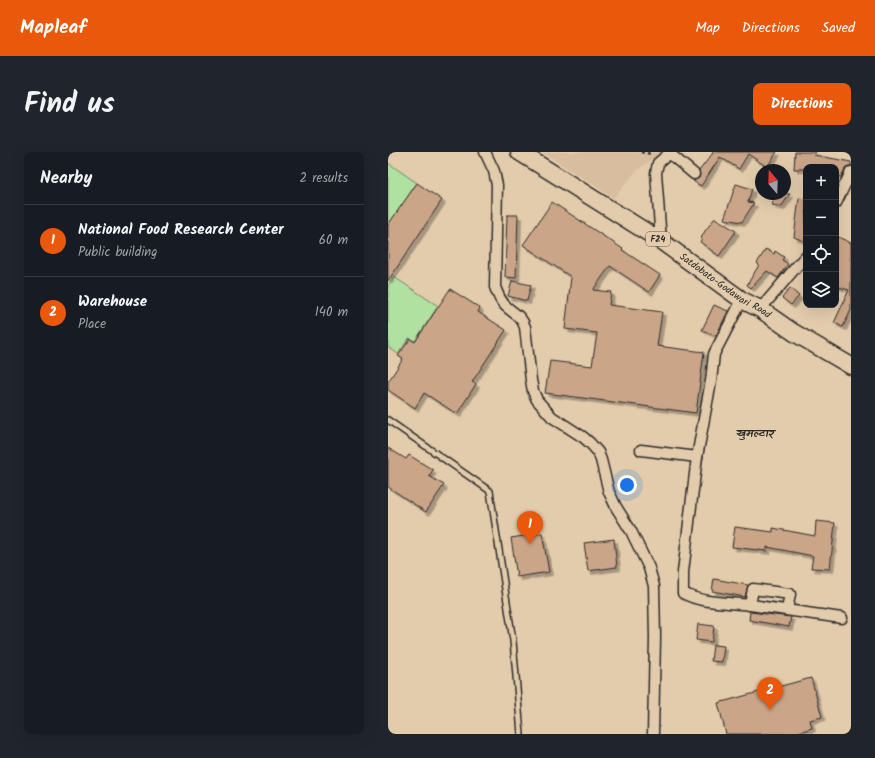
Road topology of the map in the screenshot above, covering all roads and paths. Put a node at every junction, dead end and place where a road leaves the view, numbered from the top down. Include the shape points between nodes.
1 (485, 152) edge
2 (519, 152) edge
3 (670, 152) edge
4 (851, 172) edge
5 (694, 174) dead end
6 (837, 200) edge
7 (661, 241) junction
8 (803, 260) edge
9 (742, 300) junction
10 (760, 309) junction
11 (851, 366) edge
12 (388, 420) edge
13 (641, 450) dead end
14 (697, 457) junction
15 (750, 605) junction
16 (788, 610) junction
17 (842, 618) dead end
18 (521, 734) edge
19 (653, 734) edge

1 - 19 street via 497,185 495,287 507,308 523,321 533,391 552,417 586,440 598,452 609,492 632,531 649,568 654,586
2 - 7 main road, Satdobato-Godawari Road / F24
3 - 5 street
3 - 7 street via 658,163 656,173
4 - 6 street
7 - 9 main road, Satdobato-Godawari Road / F24
8 - 10 street
9 - 10 main road, Satdobato-Godawari Road / F24
9 - 14 street via 714,354
10 - 11 main road, Satdobato-Godawari Road / F24
12 - 18 lane via 490,491 513,640
13 - 14 street
14 - 15 street via 683,572 683,593 692,598
15 - 16 street
15 - 16 street via 753,589 790,594
16 - 17 street

